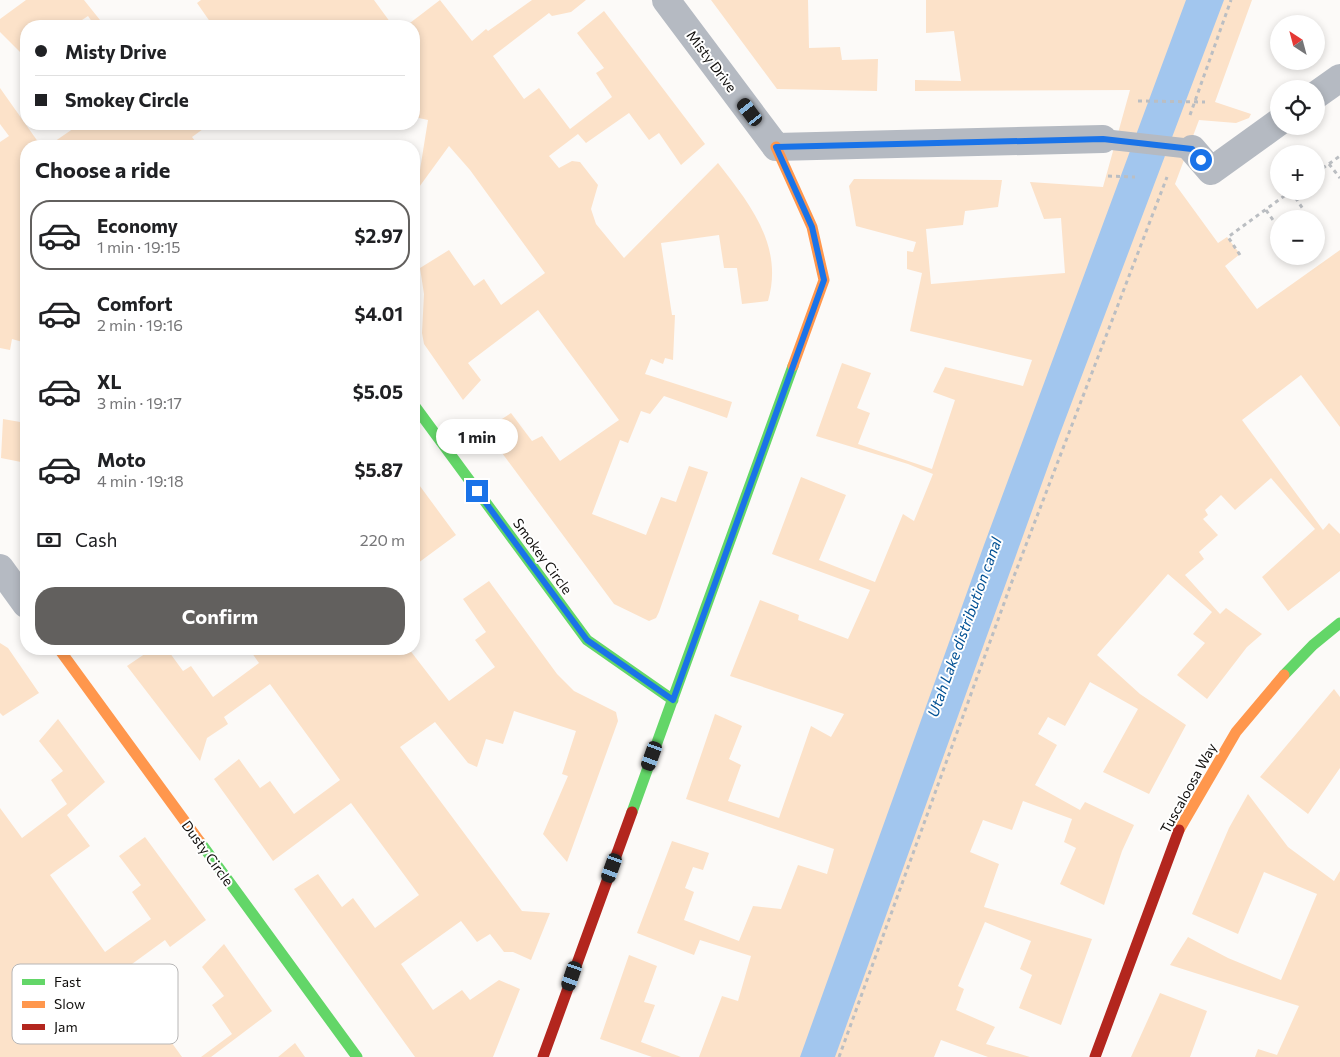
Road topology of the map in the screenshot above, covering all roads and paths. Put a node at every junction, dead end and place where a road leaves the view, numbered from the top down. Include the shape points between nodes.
1 (666, 0) edge
2 (1230, 0) edge
3 (1340, 78) edge
4 (1325, 89) edge
5 (1138, 101) dead end
6 (1194, 102) junction
7 (1205, 102) dead end
8 (1270, 128) edge
9 (1103, 139) joint
10 (776, 147) junction
11 (1185, 148) junction
12 (1340, 156) edge
13 (1329, 164) junction
14 (1325, 167) edge
15 (1340, 178) edge
16 (1279, 200) edge
17 (1297, 200) edge
18 (1303, 209) dead end
19 (1266, 210) junction
20 (1270, 216) edge
21 (1240, 255) dead end
22 (420, 413) edge
23 (0, 568) edge
24 (20, 596) edge
25 (1340, 623) edge
26 (63, 655) edge
27 (673, 700) junction
28 (357, 1057) edge
29 (543, 1057) edge
30 (839, 1057) edge
31 (1095, 1057) edge

1 - 10 street, Misty Drive
2 - 6 path
3 - 4 street
5 - 6 path
6 - 7 path
6 - 11 path
8 - 11 street via 1210,171
9 - 10 street
9 - 11 lane
10 - 27 street, Misty Drive via 812,227 824,280
11 - 30 path via 1013,579
12 - 13 path
13 - 14 path
13 - 15 path
16 - 19 path
17 - 18 path
19 - 20 path
19 - 21 path via 1228,237
22 - 27 street, Smokey Circle via 587,640
23 - 24 street
25 - 31 street, Tuscaloosa Way via 1306,652 1236,732 1177,833
26 - 28 street, Dusty Circle
27 - 29 street, Misty Drive

